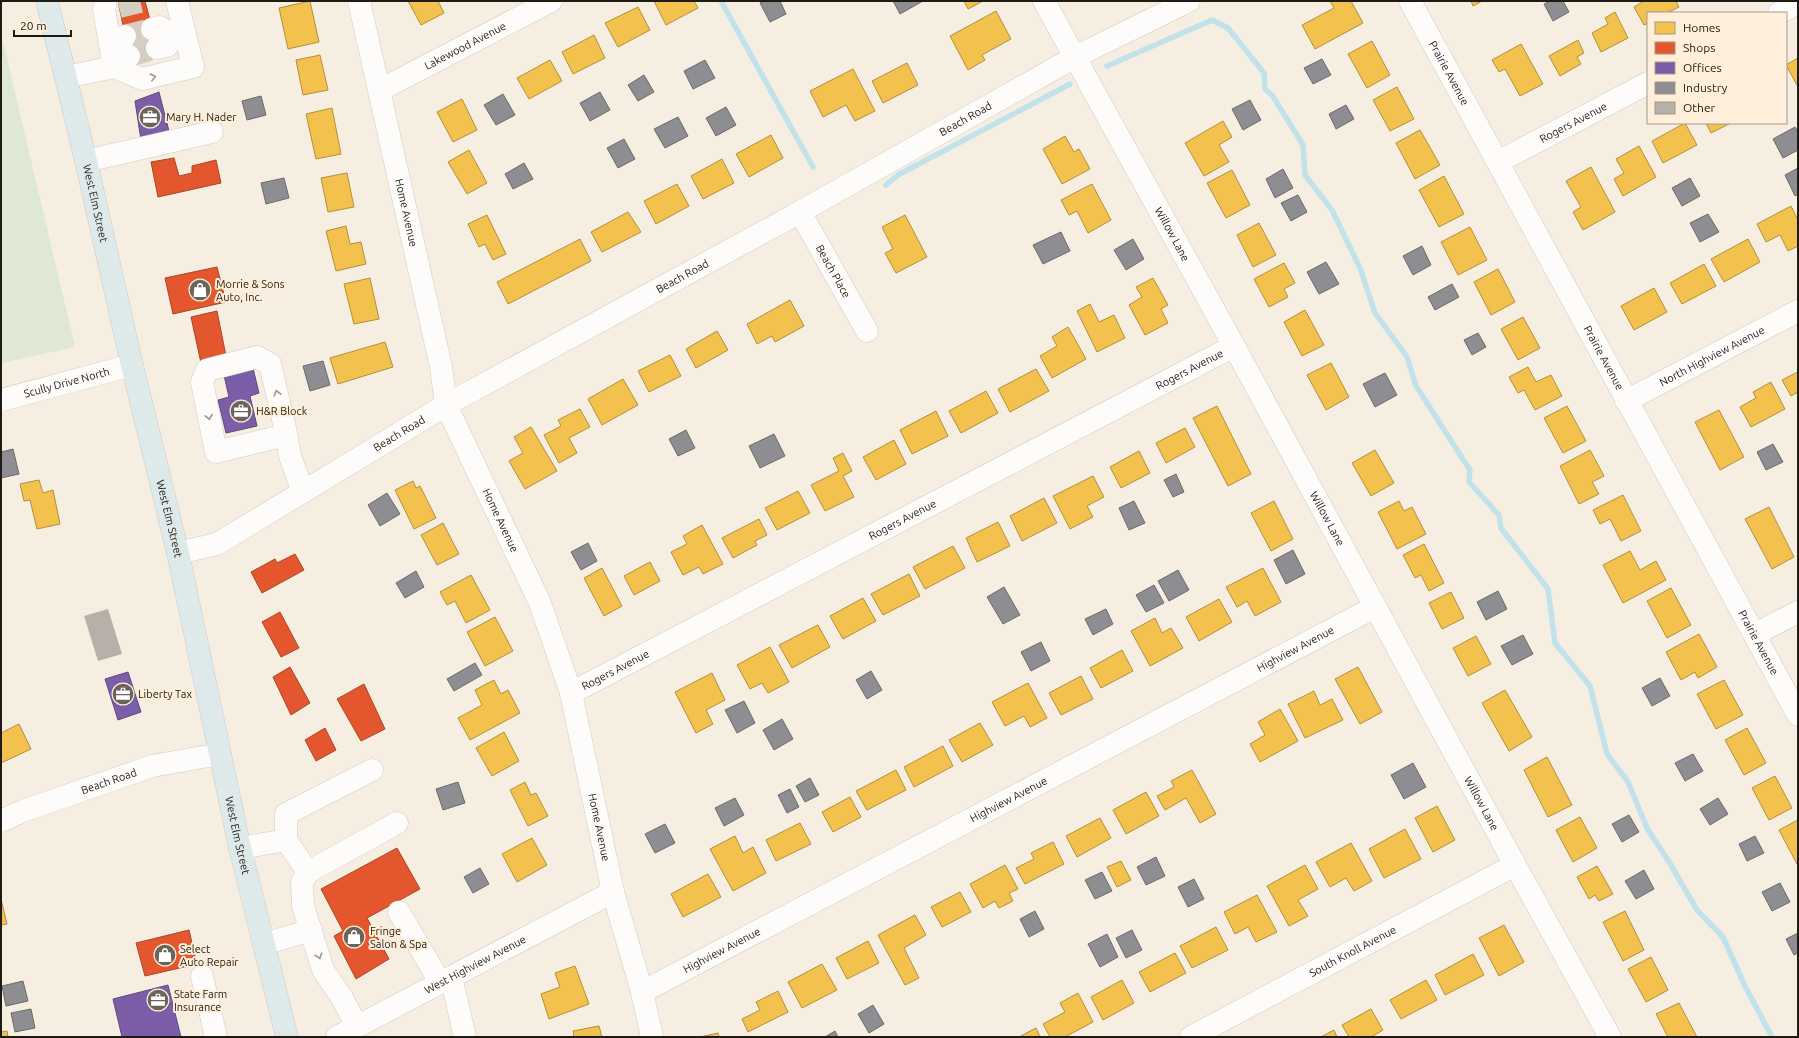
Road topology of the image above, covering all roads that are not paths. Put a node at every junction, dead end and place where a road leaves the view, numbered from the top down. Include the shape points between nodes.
1 (47, 1) edge
2 (177, 1) edge
3 (359, 1) edge
4 (551, 1) edge
5 (1044, 1) edge
6 (1189, 1) edge
7 (1410, 1) edge
8 (1798, 3) edge
9 (110, 6) edge
10 (1781, 12) edge
11 (121, 50) junction
12 (1074, 57) junction
13 (66, 77) junction
14 (1647, 84) edge
15 (380, 90) junction
16 (212, 132) dead end
17 (86, 161) junction
18 (1498, 162) junction
19 (800, 212) junction
20 (1798, 311) edge
21 (867, 331) dead end
22 (1234, 346) junction
23 (132, 365) junction
24 (1, 400) edge
25 (1626, 400) junction
26 (446, 405) junction
27 (285, 429) junction
28 (303, 492) junction
29 (178, 553) junction
30 (1375, 607) junction
31 (1798, 612) edge
32 (1755, 634) junction
33 (571, 693) junction
34 (1798, 715) edge
35 (220, 754) junction
36 (372, 770) dead end
37 (1, 821) edge
38 (397, 823) dead end
39 (286, 840) junction
40 (240, 848) junction
41 (1515, 865) junction
42 (308, 872) junction
43 (613, 892) junction
44 (399, 912) dead end
45 (311, 930) junction
46 (264, 944) junction
47 (202, 976) dead end
48 (445, 980) junction
49 (642, 992) junction
50 (357, 1026) junction
51 (216, 1037) edge
52 (287, 1037) edge
53 (337, 1037) edge
54 (465, 1037) edge
55 (652, 1037) edge
56 (1191, 1037) edge
57 (1610, 1037) edge

1 - 13 main road, West Elm Street
11 -> 2 street via 142,79 193,67 164,37
3 - 15 street, Home Avenue
4 - 15 street, Lakewood Avenue
5 - 12 street, Willow Lane
6 - 12 street, Beach Road
7 - 18 street, Prairie Avenue
8 - 10 street
9 - 11 street
11 - 13 street
12 - 19 street, Beach Road
12 - 22 street, Willow Lane
13 - 17 main road, West Elm Street
14 - 18 street, Rogers Avenue
15 - 26 street, Home Avenue via 439,360
16 - 17 street
17 - 23 main road, West Elm Street
18 - 25 street, Prairie Avenue
19 - 21 street, Beach Place
19 - 26 street, Beach Road
20 - 25 street, North Highview Avenue
22 - 30 street, Willow Lane
22 - 33 street, Rogers Avenue
23 - 24 street, Scully Drive North
23 - 29 main road, West Elm Street
25 - 32 street, Prairie Avenue
26 - 28 street, Beach Road
26 - 33 street, Home Avenue via 540,603
27 -> 27 street via 270,364 257,357 207,370 202,382 216,452
27 - 28 street via 290,456
28 - 29 street, Beach Road via 217,544
29 - 35 main road, West Elm Street
30 - 41 street, Willow Lane
30 - 49 street, Highview Avenue
31 - 32 street
32 - 34 street, Prairie Avenue
33 - 43 street, Home Avenue
35 - 37 street, Beach Road via 152,766
35 - 40 main road, West Elm Street
36 - 39 street via 286,814
38 - 42 street
39 - 40 street
39 - 42 street
40 - 46 main road, West Elm Street
41 - 56 street, South Knoll Avenue
41 - 57 street, Willow Lane
42 - 45 street via 302,882 303,906
43 - 48 street, West Highview Avenue
43 - 49 street, Home Avenue
44 - 48 street
45 - 46 street
45 -> 50 street via 323,970
46 - 52 main road, West Elm Street
47 - 51 street
48 - 50 street, West Highview Avenue
48 - 54 street
49 - 55 street, Home Avenue
50 - 53 street, West Highview Avenue

